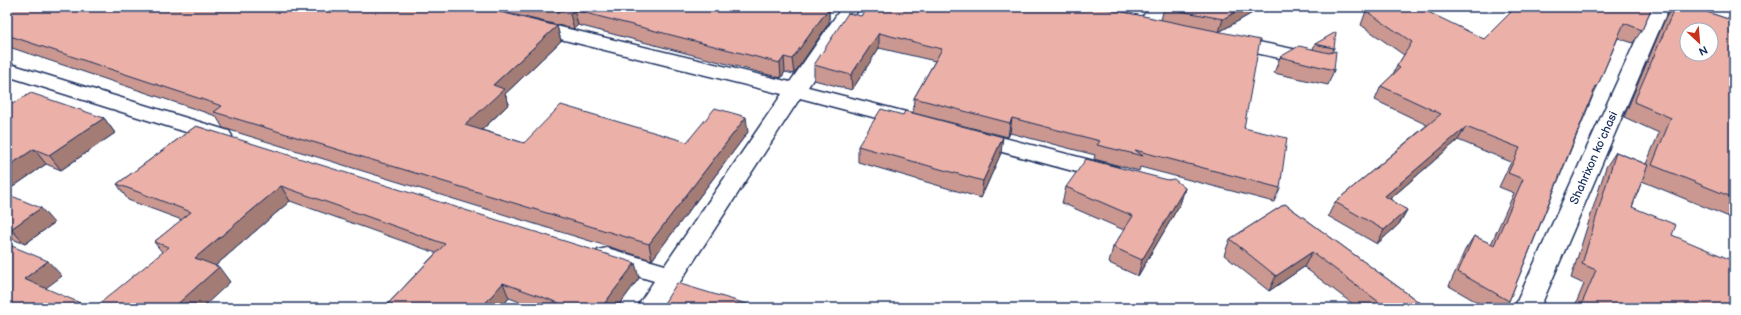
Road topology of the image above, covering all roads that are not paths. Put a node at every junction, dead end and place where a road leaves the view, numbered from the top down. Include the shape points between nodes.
1 (851, 7) edge
2 (1163, 7) edge
3 (1666, 9) edge
4 (516, 22) edge
5 (1165, 28) edge
6 (1210, 38) edge
7 (1323, 61) edge
8 (7, 69) edge
9 (794, 90) junction
10 (925, 124) edge
11 (956, 132) edge
12 (243, 143) edge
13 (1125, 176) edge
14 (585, 250) edge
15 (669, 276) junction
16 (649, 308) edge
17 (1527, 308) edge

1 - 9 street
2 - 5 street via 1135,22
3 - 17 street, Shahrixon koʻchasi
4 - 9 street
6 - 7 street
8 - 12 street
9 - 10 street
9 - 15 street
11 - 13 street
14 - 15 street
15 - 16 street

